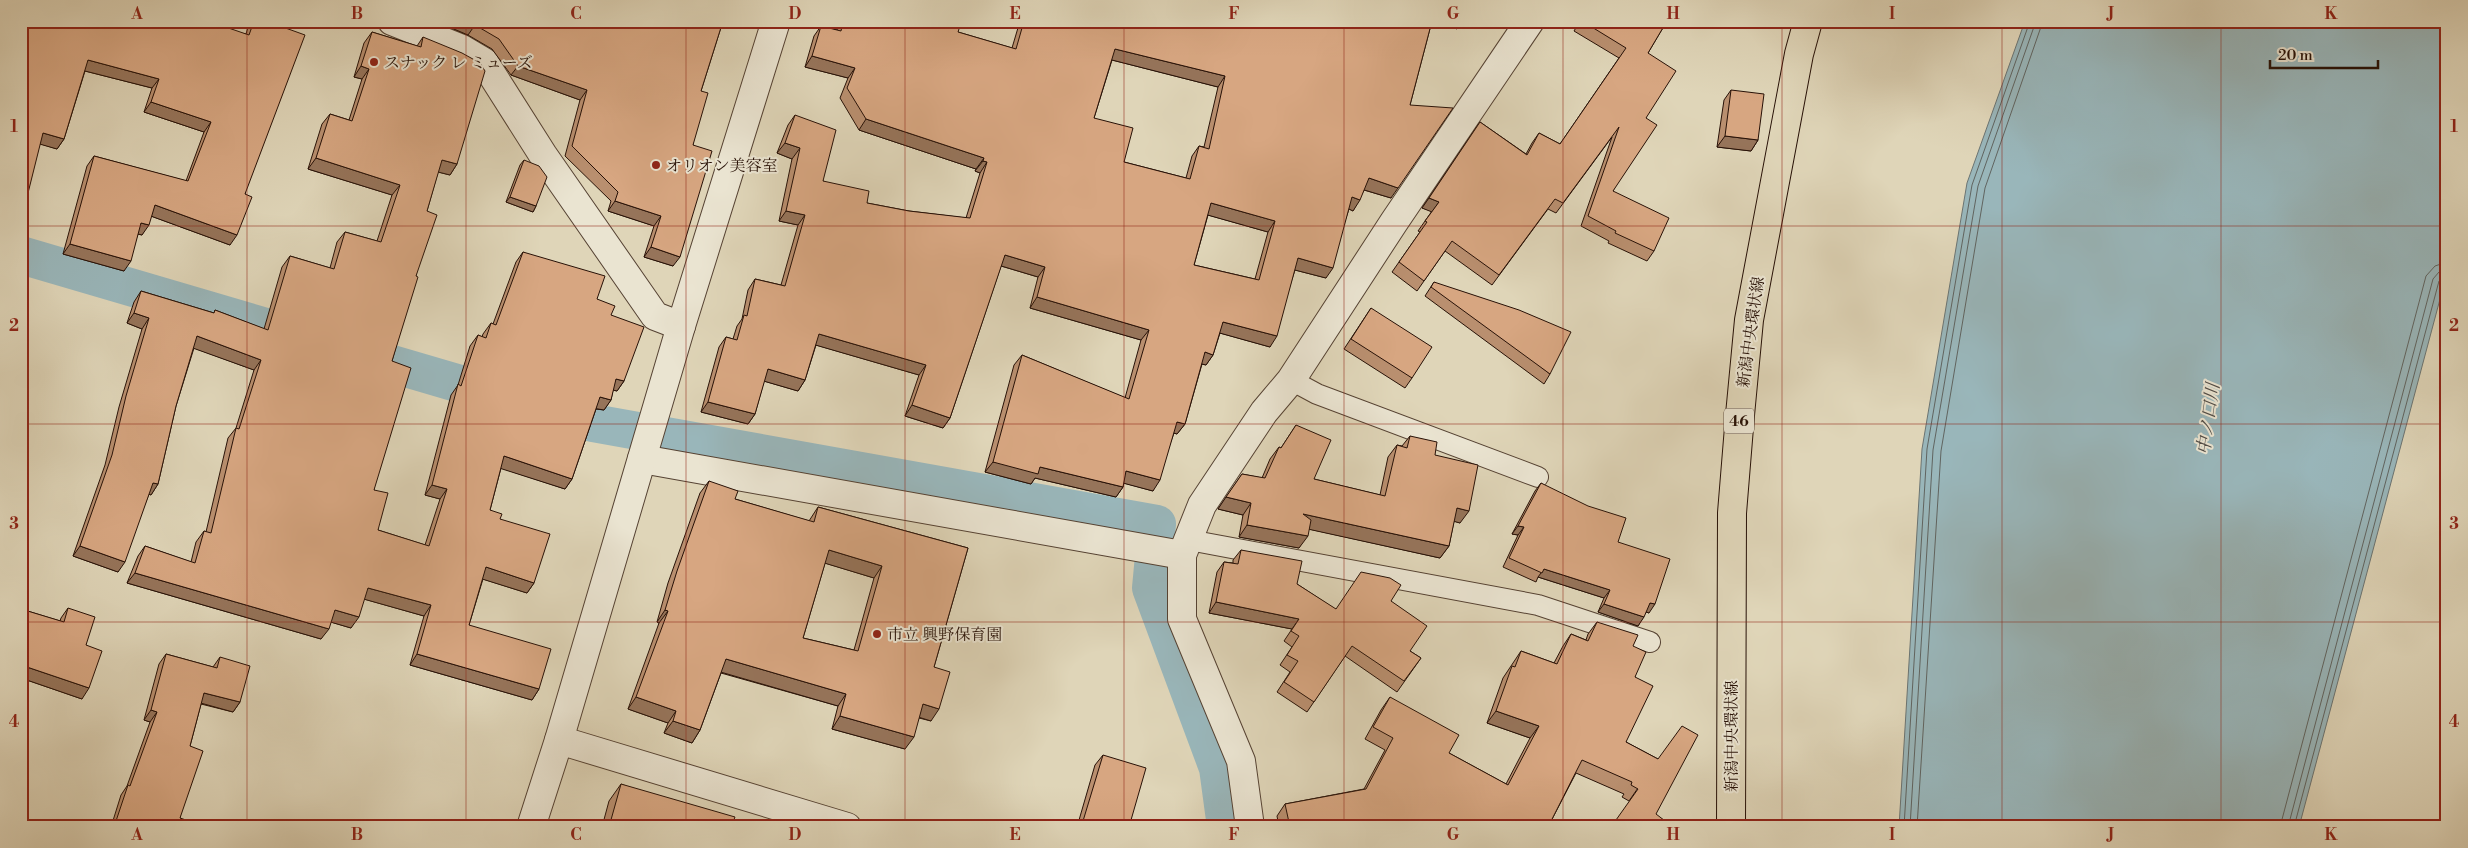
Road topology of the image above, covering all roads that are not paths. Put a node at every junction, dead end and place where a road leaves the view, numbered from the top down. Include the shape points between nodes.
1 (392, 21) edge
2 (776, 21) edge
3 (1530, 21) edge
4 (1808, 21) edge
5 (681, 326) junction
6 (1291, 380) junction
7 (642, 459) junction
8 (1538, 477) dead end
9 (1185, 548) junction
10 (1650, 642) dead end
11 (559, 740) junction
12 (530, 827) edge
13 (847, 827) edge
14 (1250, 827) edge
15 (1731, 827) edge

1 - 5 street via 462,49 484,62 543,155 655,316
2 - 5 street
3 - 6 street
4 - 15 main road, 新潟中央環状線 / 46 via 1749,320 1732,513
5 - 7 street
6 - 8 lane via 1317,394
6 - 9 street via 1264,412 1202,505
7 - 9 street
7 - 11 street
9 - 10 lane via 1538,605
9 - 14 street via 1182,619 1242,761
11 - 12 street
11 - 13 street

